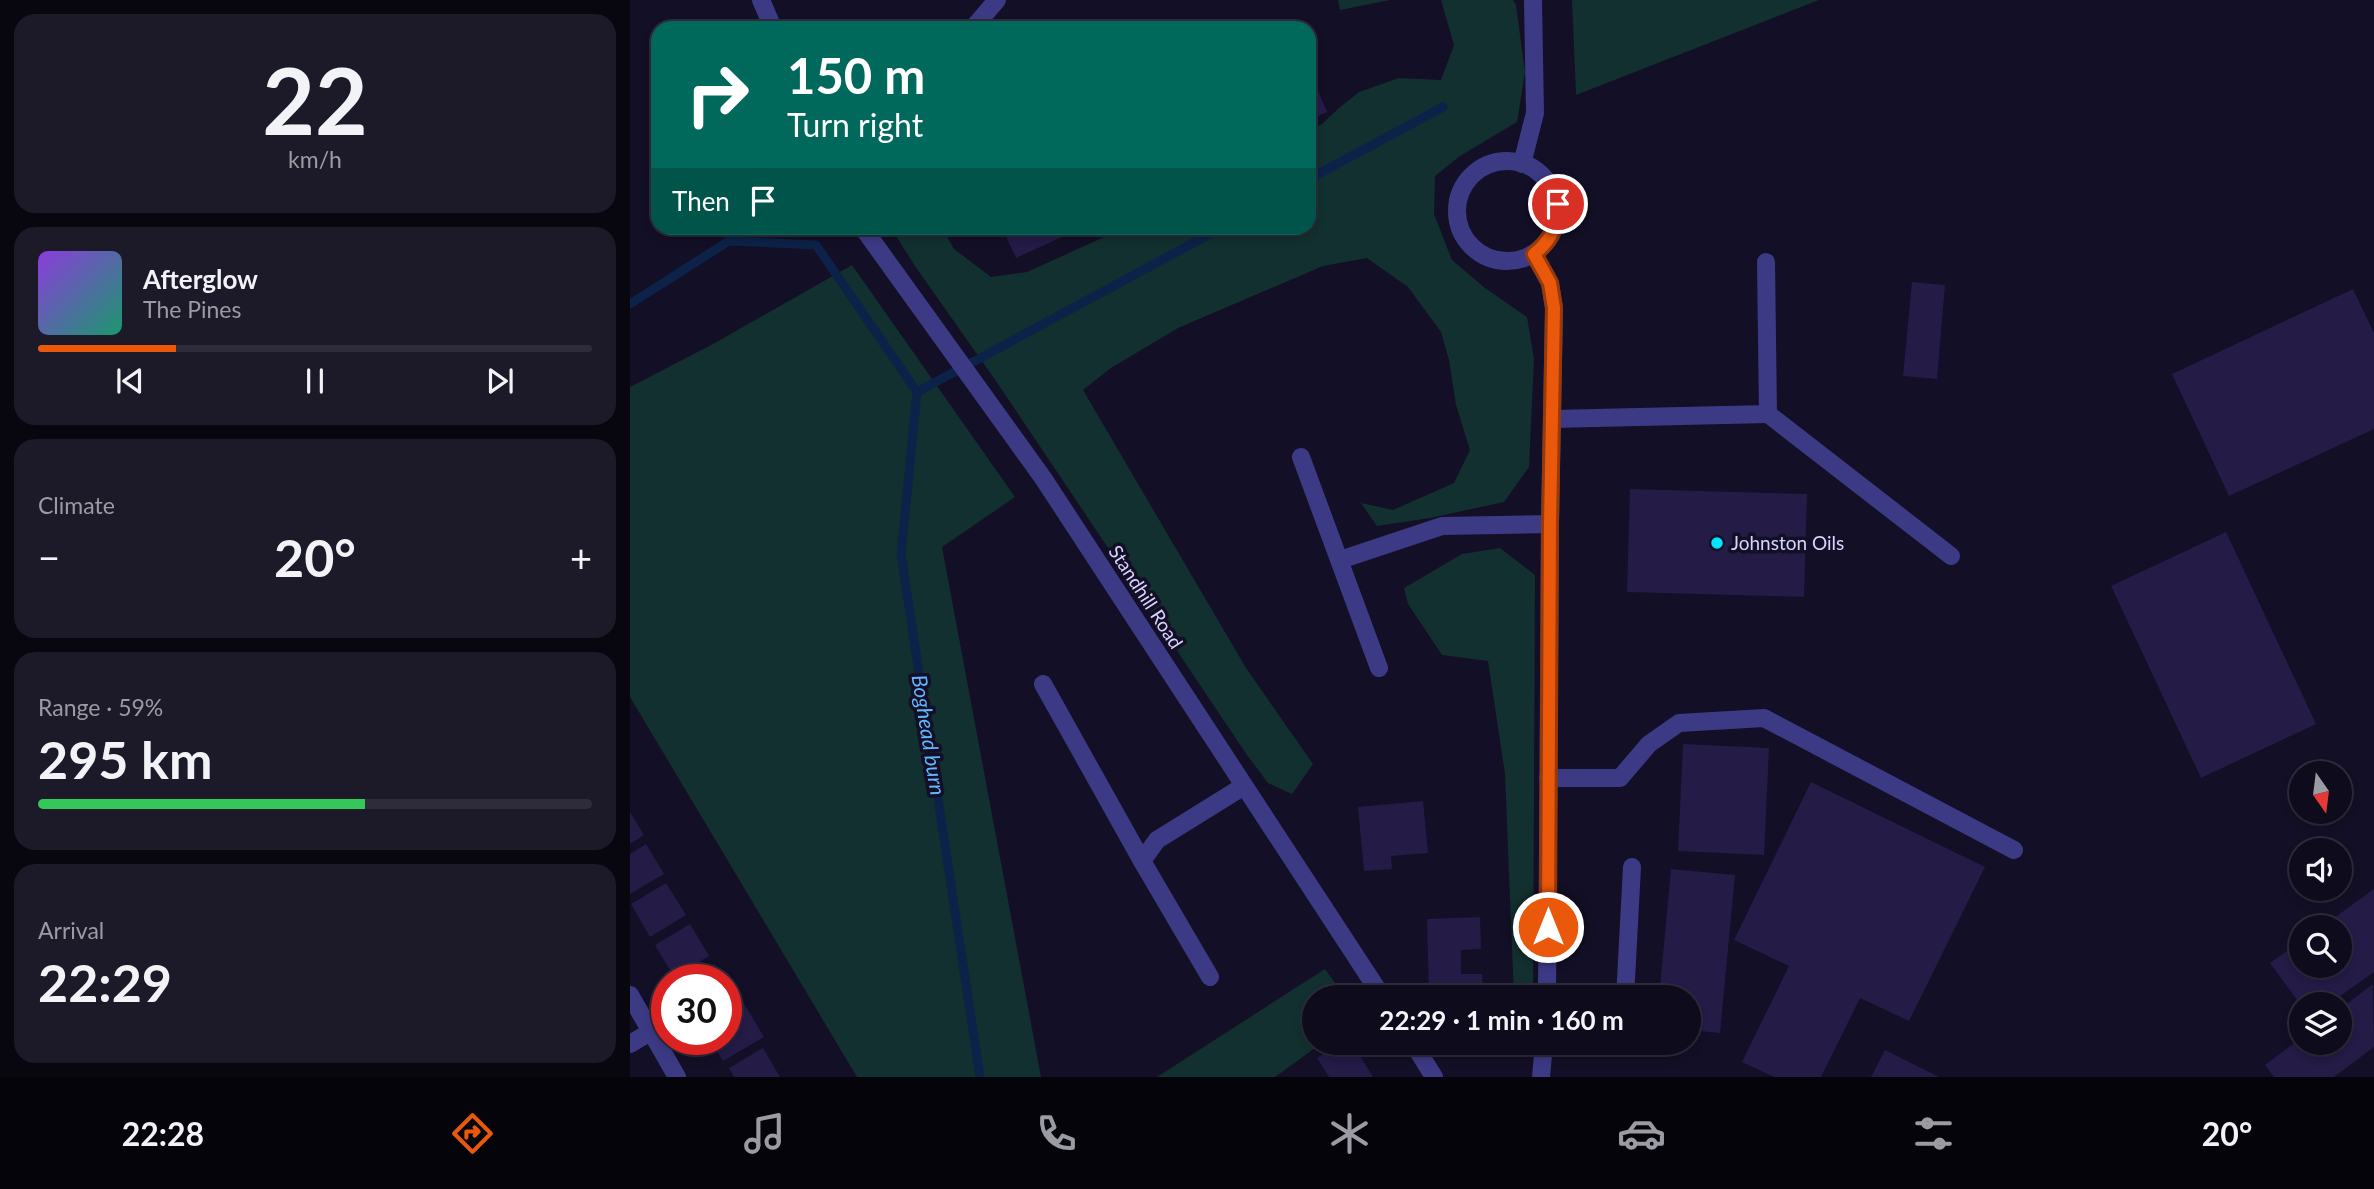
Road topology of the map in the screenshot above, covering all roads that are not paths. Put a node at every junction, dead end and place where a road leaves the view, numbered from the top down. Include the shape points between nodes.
1 (761, 0) edge
2 (997, 0) edge
3 (1533, 0) edge
4 (770, 21) edge
5 (980, 21) edge
6 (1522, 164) junction
7 (868, 235) edge
8 (1534, 254) junction
9 (1766, 262) dead end
10 (1768, 414) junction
11 (1552, 419) junction
12 (1301, 457) dead end
13 (1550, 524) junction
14 (1951, 556) dead end
15 (1340, 561) junction
16 (1380, 668) dead end
17 (1043, 684) dead end
18 (1549, 779) junction
19 (1244, 786) junction
20 (2014, 850) dead end
21 (1142, 860) junction
22 (1632, 867) dead end
23 (1210, 977) dead end
24 (1374, 985) edge
25 (1546, 985) edge
26 (1626, 985) edge
27 (630, 995) edge
28 (651, 1029) edge
29 (651, 1032) edge
30 (630, 1044) edge
31 (665, 1055) edge
32 (1420, 1055) edge
33 (1543, 1055) edge
34 (677, 1077) edge
35 (1434, 1077) edge
36 (1541, 1077) edge

1 - 4 street
2 - 5 street
3 - 6 street via 1535,113
6 - 8 street via 1542,174 1558,204 1552,236
6 - 8 street via 1495,162 1480,169 1460,194 1457,211 1467,242 1479,253 1508,262
7 - 19 street, Standhill Road via 1043,478
8 - 11 street via 1550,283 1554,308
9 - 10 street
10 - 11 street
10 - 14 street
11 - 13 street
12 - 15 street
13 - 15 street via 1442,526
13 - 18 street
15 - 16 street
17 - 21 street
18 - 20 street via 1620,778 1649,744 1679,723 1764,718
18 - 25 street
19 - 21 street via 1157,840
19 - 24 street, Standhill Road
21 - 23 street
22 - 26 street
27 - 28 street
29 - 30 street
31 - 34 street
32 - 35 street
33 - 36 street

